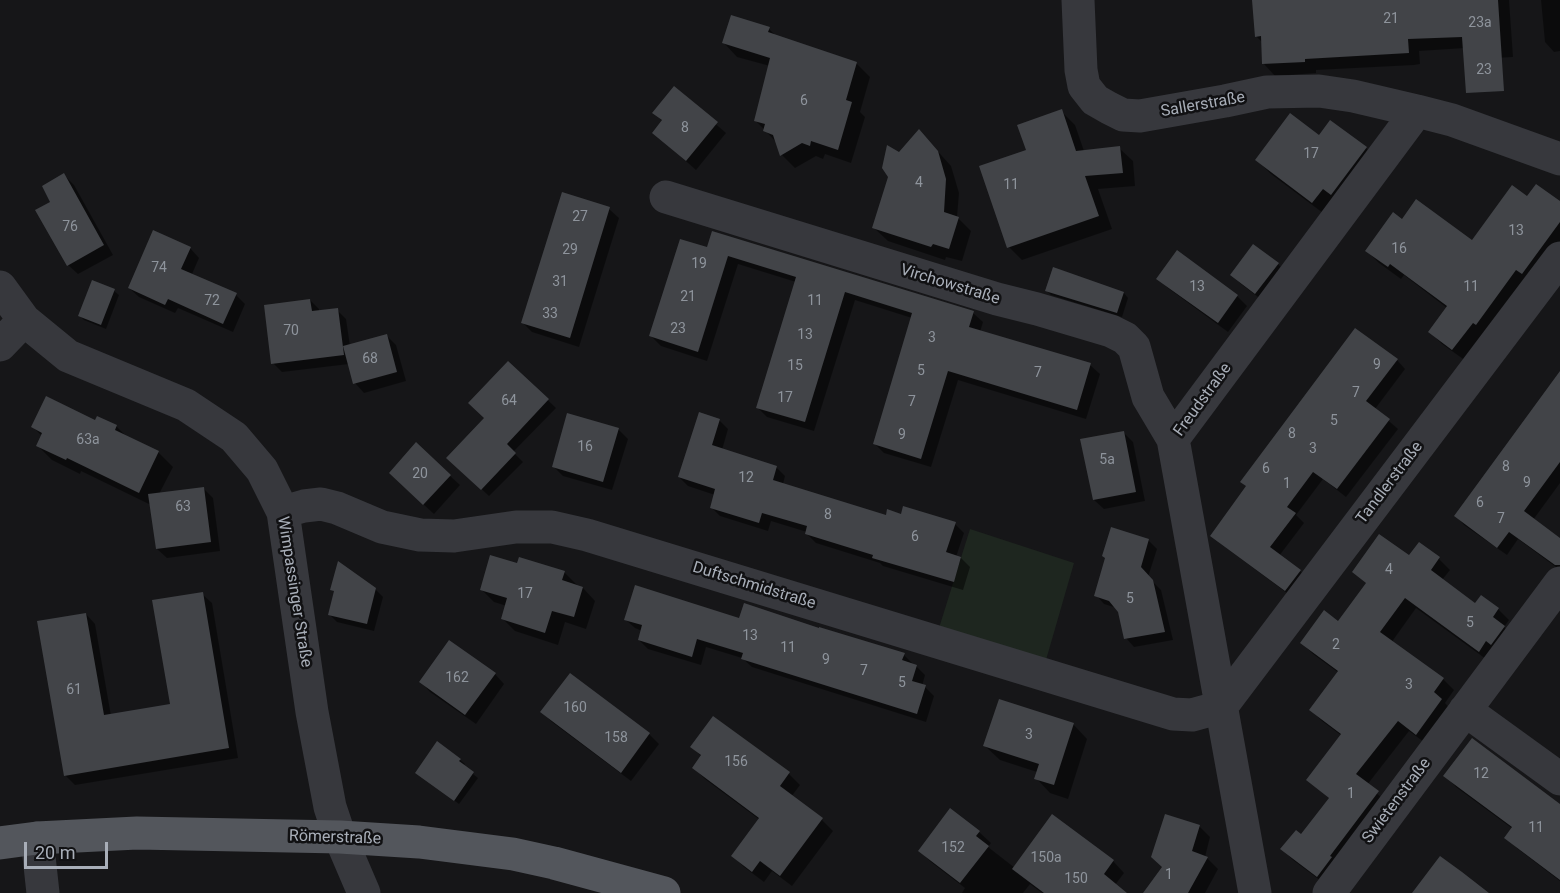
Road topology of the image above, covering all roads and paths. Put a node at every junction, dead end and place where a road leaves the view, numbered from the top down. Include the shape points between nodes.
1 (1078, 0) edge
2 (1417, 111) junction
3 (1560, 159) edge
4 (666, 198) dead end
5 (1560, 258) edge
6 (0, 286) edge
7 (24, 320) junction
8 (0, 345) edge
9 (1173, 439) junction
10 (283, 512) junction
11 (1560, 583) edge
12 (1221, 707) junction
13 (1466, 710) junction
14 (1560, 778) edge
15 (340, 837) junction
16 (37, 838) junction
17 (0, 843) edge
18 (43, 893) edge
19 (364, 893) edge
20 (664, 893) edge
21 (1255, 893) edge
22 (1329, 893) edge

1 - 2 street, Sallerstraße via 1084,86 1095,100 1123,115 1140,116 1267,92 1319,91
2 - 3 street
2 - 9 street, Freudstraße
4 - 9 street, Virchowstraße via 1111,331 1134,347 1148,397
5 - 12 street, Tandlerstraße
6 - 7 street, Wimpassinger Straße
7 - 8 street
7 - 10 street, Wimpassinger Straße via 68,356 186,405 234,437 262,470
9 - 12 street, Freudstraße
10 - 12 street, Duftschmidstraße via 321,504 382,527 420,535 454,536 516,527 552,527 1173,714 1192,715
10 - 15 street, Wimpassinger Straße via 312,712 330,807
11 - 13 street, Swietenstraße
12 - 21 street, Freudstraße
13 - 14 street
13 - 22 street, Swietenstraße
15 - 16 main road, Römerstraße via 137,833
15 - 19 street, Wimpassinger Straße
15 - 20 main road, Römerstraße via 513,854
16 - 17 main road, Römerstraße
16 - 18 street

